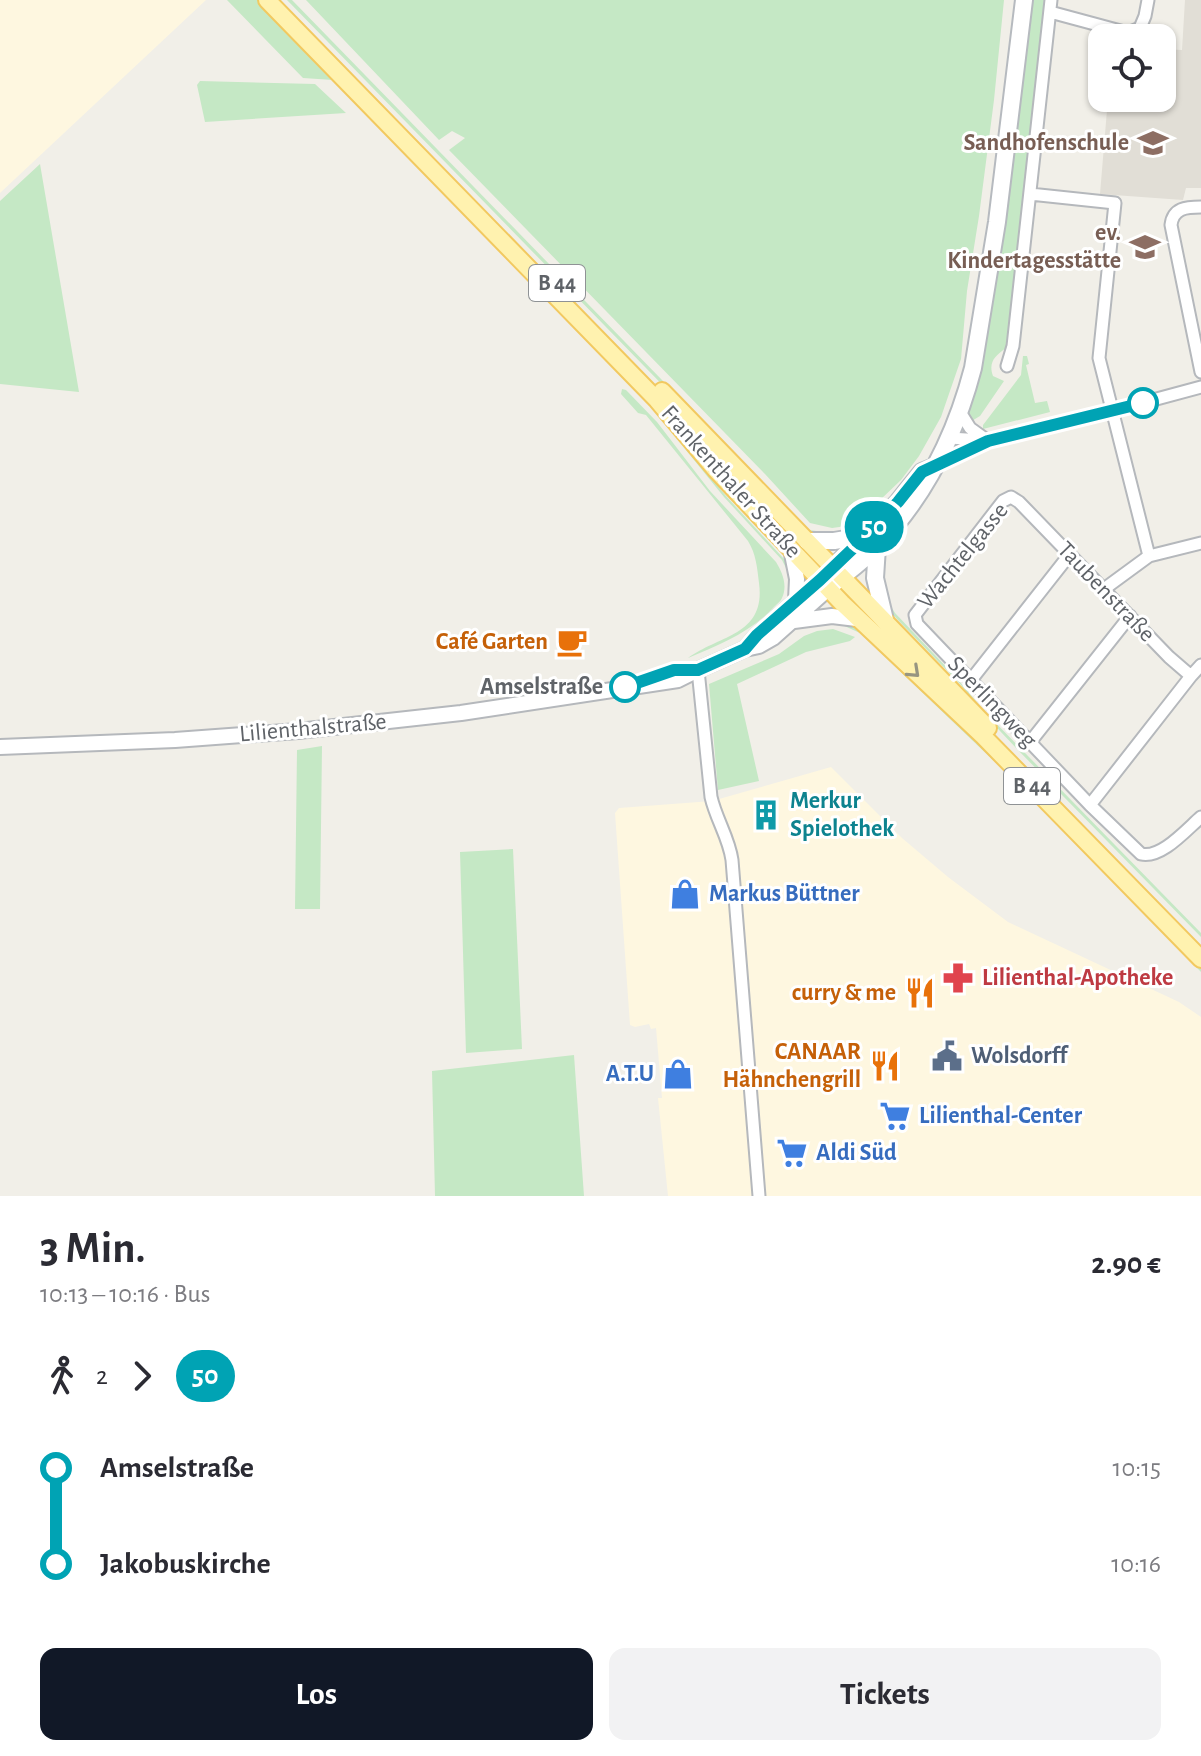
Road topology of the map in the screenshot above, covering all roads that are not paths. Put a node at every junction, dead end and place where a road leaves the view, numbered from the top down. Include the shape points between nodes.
1 (267, 0) edge
2 (281, 0) edge
3 (1024, 0) edge
4 (1148, 0) edge
5 (1050, 6) edge
6 (1030, 194) junction
7 (1201, 207) edge
8 (1007, 366) dead end
9 (1201, 372) edge
10 (1201, 387) edge
11 (1112, 411) junction
12 (960, 412) junction
13 (949, 438) junction
14 (988, 441) junction
15 (937, 465) junction
16 (1011, 497) joint
17 (807, 541) junction
18 (871, 541) junction
19 (1201, 543) edge
20 (791, 549) junction
21 (1070, 554) junction
22 (1149, 556) junction
23 (838, 572) junction
24 (824, 584) junction
25 (1104, 589) junction
26 (796, 600) junction
27 (915, 615) joint
28 (1130, 616) junction
29 (857, 619) junction
30 (885, 620) junction
31 (794, 621) junction
32 (745, 649) junction
33 (1201, 665) edge
34 (698, 670) junction
35 (1191, 676) junction
36 (971, 680) junction
37 (1031, 741) junction
38 (0, 747) edge
39 (1090, 805) junction
40 (1201, 817) edge
41 (1201, 945) edge
42 (1201, 959) edge
43 (759, 1196) edge

1 - 20 main road, Frankenthaler Straße / B 44 via 657,400
2 - 17 main road, Frankenthaler Straße / B 44
3 - 12 main road via 997,222 973,368
4 - 5 street via 1140,28 1128,33
5 - 6 street
6 - 8 street
6 - 11 street via 1115,203 1099,358
7 - 9 street via 1177,211 1171,225
10 - 11 street
11 - 14 street
11 - 22 street
12 - 13 main road
12 - 14 street
13 - 14 street
13 - 15 main road
14 - 15 street
15 - 18 main road via 909,509
16 - 21 street, Taubenstraße
16 - 27 street, Wachtelgasse
17 - 18 main road
17 - 23 main road, Frankenthaler Straße / B 44
18 - 23 main road via 855,568
18 - 30 main road
19 - 22 street
20 - 24 main road, Frankenthaler Straße / B 44
20 - 26 street
21 - 25 street, Taubenstraße
21 - 36 street
22 - 25 street
23 - 24 main road
23 - 30 main road, Frankenthaler Straße / B 44
24 - 26 street, Lilienthalstraße
24 - 29 main road, Frankenthaler Straße / B 44
24 - 31 street, Lilienthalstraße
25 - 28 street, Taubenstraße
26 - 32 street, Lilienthalstraße
27 - 36 street, Sperlingweg via 917,624
28 - 35 street, Taubenstraße
28 - 37 street
29 - 31 street
29 -> 42 main road, Frankenthaler Straße / B 44 via 983,736
30 - 41 main road, Frankenthaler Straße / B 44
31 - 32 street, Lilienthalstraße via 759,646
32 - 34 street, Lilienthalstraße
33 - 35 street
34 - 38 street, Lilienthalstraße via 650,685 298,731
34 - 43 street via 711,797 732,860
35 - 39 street
36 - 37 street, Sperlingweg
37 - 39 street, Sperlingweg
39 - 40 street, Sperlingweg via 1149,856

